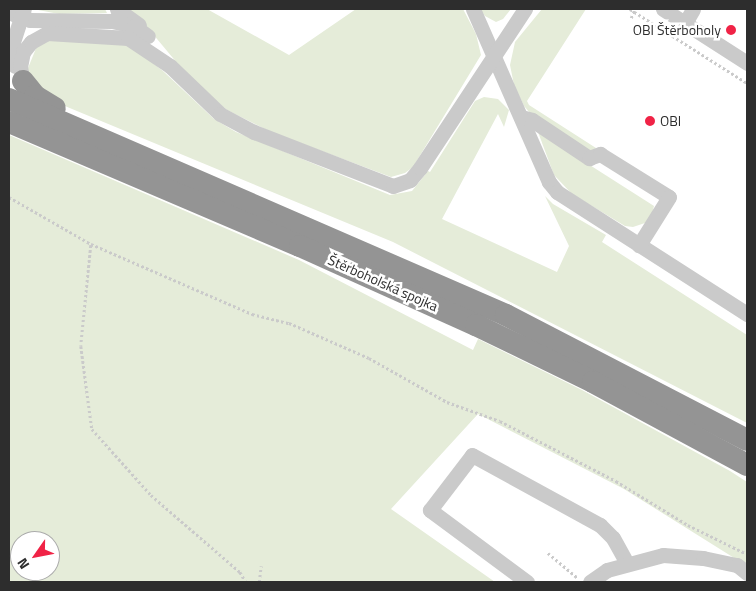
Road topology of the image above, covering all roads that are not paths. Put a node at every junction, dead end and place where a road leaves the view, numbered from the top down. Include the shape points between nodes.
1 (117, 9) edge
2 (473, 9) edge
3 (525, 9) edge
4 (663, 9) edge
5 (693, 9) edge
6 (19, 13) edge
7 (685, 22) junction
8 (148, 36) junction
9 (493, 56) junction
10 (747, 63) edge
11 (170, 66) junction
12 (16, 69) edge
13 (9, 99) edge
14 (9, 122) edge
15 (523, 122) junction
16 (183, 173) junction
17 (639, 244) junction
18 (747, 314) edge
19 (747, 440) edge
20 (747, 467) edge
21 (627, 563) junction
22 (747, 572) edge
23 (527, 582) edge
24 (590, 582) edge

1 - 8 street
2 - 9 street
3 - 9 street
4 - 7 street
5 - 7 street
6 - 8 street via 112,21 134,26
6 - 12 street via 13,42
7 - 10 street
8 - 11 street
9 - 11 street via 415,175 393,186 239,125 206,103
9 - 15 street
11 - 12 street via 128,38 54,32 35,39 23,52 20,67
12 - 16 highway via 42,101
13 - 16 highway, Štěrboholská spojka
14 - 20 highway, Štěrboholská spojka via 476,325 719,449
15 - 17 street via 549,182 557,192
15 - 17 street via 532,120 589,158 600,154 669,197
16 - 19 highway, Štěrboholská spojka via 506,315
17 - 18 street
21 - 22 street via 664,555 738,565
21 - 23 street via 613,538 600,525 472,455 430,510
21 - 24 street via 607,570

